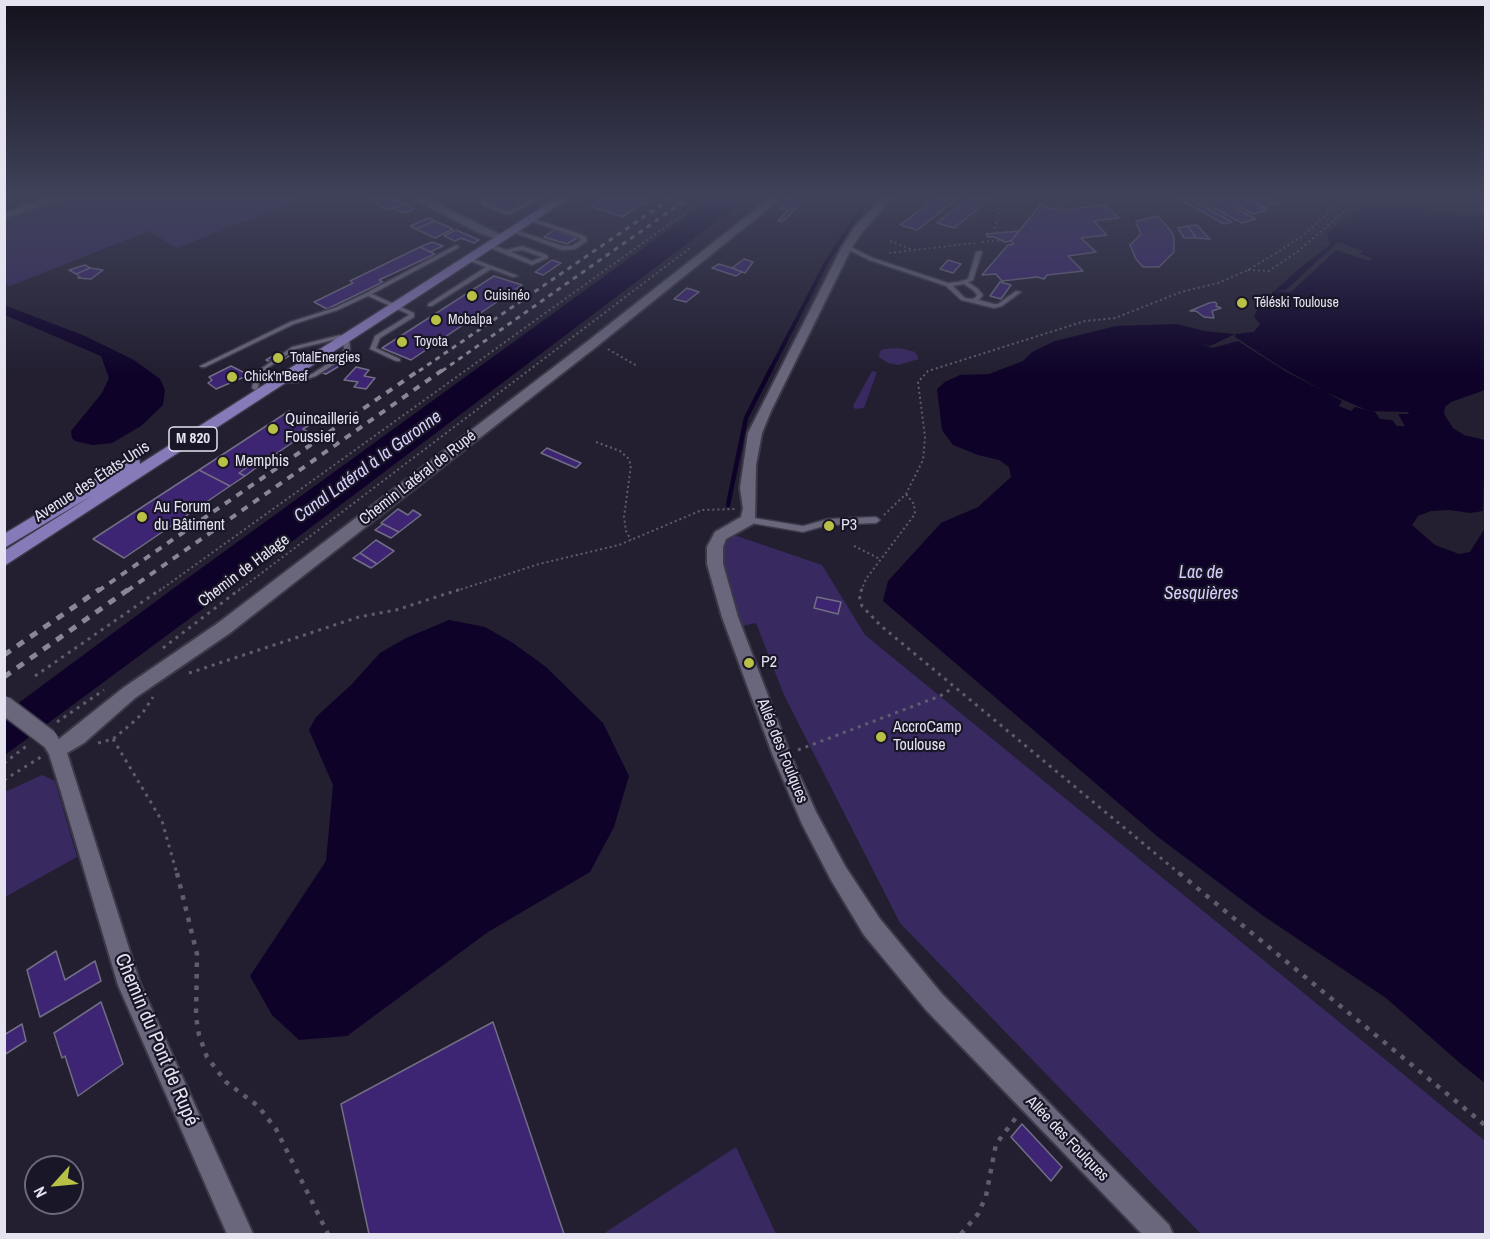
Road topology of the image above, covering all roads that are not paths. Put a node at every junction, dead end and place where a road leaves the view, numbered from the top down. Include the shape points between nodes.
1 (438, 257) edge
2 (473, 257) edge
3 (516, 257) edge
4 (545, 257) edge
5 (702, 257) edge
6 (842, 257) edge
7 (869, 257) edge
8 (977, 257) edge
9 (469, 259) junction
10 (490, 267) junction
11 (515, 276) dead end
12 (964, 282) junction
13 (948, 285) junction
14 (1018, 292) dead end
15 (368, 294) junction
16 (975, 301) junction
17 (430, 304) dead end
18 (394, 307) junction
19 (343, 338) junction
20 (398, 360) dead end
21 (203, 366) dead end
22 (749, 514) junction
23 (876, 520) road end
24 (4, 542) edge
25 (4, 560) edge
26 (4, 705) edge
27 (47, 739) junction
28 (240, 1234) edge
29 (1160, 1234) edge

1 - 15 lane
2 - 9 main road, Avenue des États-Unis / M 820
3 - 4 lane via 532,264
5 - 27 street, Chemin Latéral de Rupé via 224,628 110,707 77,737
6 - 22 street via 755,433 747,488
7 - 13 lane
8 - 12 lane via 970,280
9 - 10 lane
9 - 18 main road, Avenue des États-Unis / M 820
10 - 11 lane
10 - 17 lane
12 - 13 lane
12 - 16 lane via 980,295
13 - 16 lane via 963,299
14 - 16 lane via 994,306
15 - 18 lane
15 - 21 lane via 292,323
18 - 19 main road, Avenue des États-Unis / M 820
18 - 20 lane via 412,316 377,337 373,349
19 - 24 main road, Avenue des États-Unis / M 820
19 - 25 main road, Avenue des États-Unis / M 820
22 - 23 lane via 803,529 828,522
22 - 29 street, Allée des Foulques via 720,536 715,564 730,617 782,756 838,873 872,927 934,1002
26 - 27 street, bridge
27 - 28 street, Chemin du Pont de Rupé via 129,985

